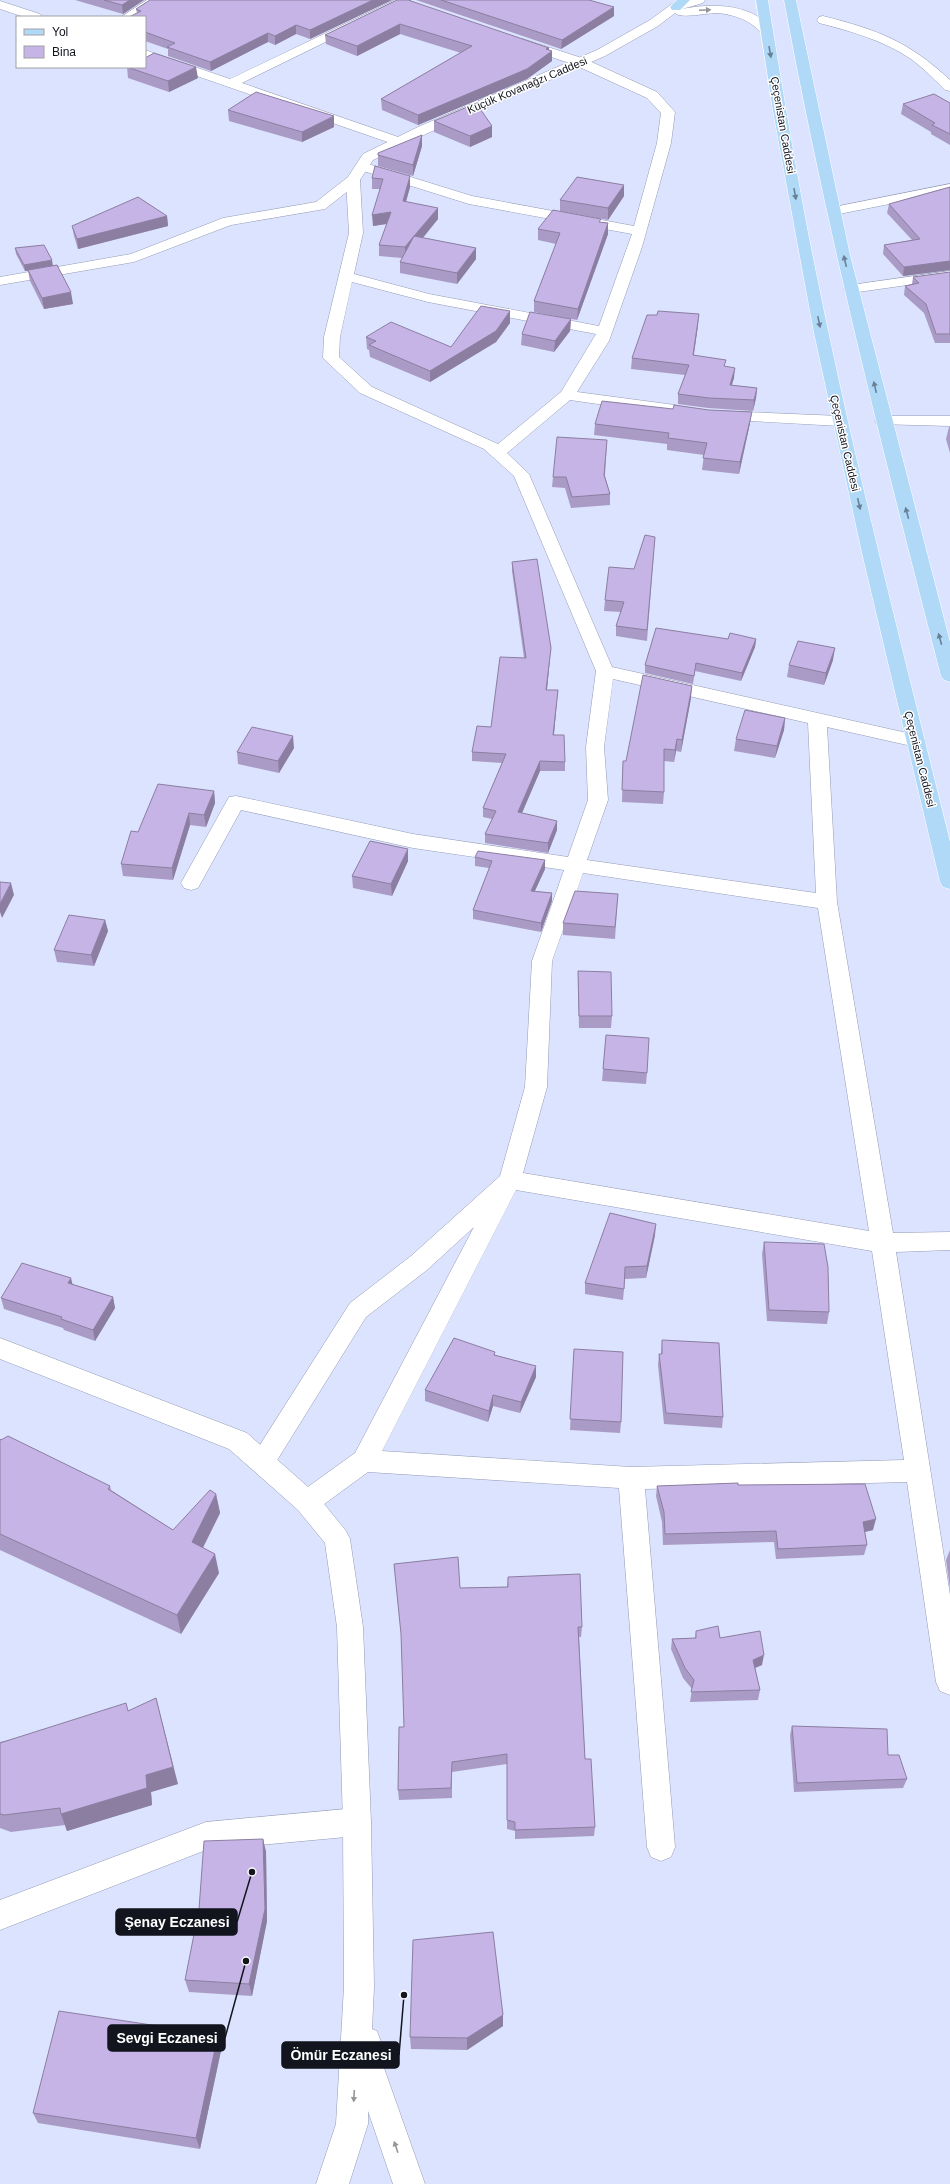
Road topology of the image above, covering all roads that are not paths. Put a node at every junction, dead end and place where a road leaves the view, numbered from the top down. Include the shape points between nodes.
1 (156, 0) edge
2 (699, 0) edge
3 (762, 0) edge
4 (790, 0) edge
5 (407, 3) edge
6 (680, 3) edge
7 (4, 5) edge
8 (33, 16) edge
9 (129, 16) edge
10 (823, 20) dead end
11 (654, 23) junction
12 (767, 31) junction
13 (513, 39) edge
14 (146, 54) edge
15 (580, 62) junction
16 (230, 84) junction
17 (950, 87) edge
18 (399, 142) junction
19 (358, 173) junction
20 (950, 188) edge
21 (834, 211) junction
22 (639, 231) junction
23 (950, 275) edge
24 (346, 276) junction
25 (0, 281) edge
26 (851, 289) junction
27 (604, 331) junction
28 (566, 395) junction
29 (692, 413) edge
30 (708, 415) edge
31 (840, 421) junction
32 (883, 421) junction
33 (950, 421) edge
34 (497, 453) junction
35 (605, 670) junction
36 (950, 676) edge
37 (817, 719) junction
38 (916, 741) junction
39 (576, 864) junction
40 (950, 882) edge
41 (191, 883) dead end
42 (826, 902) junction
43 (510, 1180) junction
44 (950, 1241) edge
45 (882, 1244) junction
46 (0, 1348) edge
47 (364, 1461) junction
48 (262, 1462) junction
49 (917, 1471) junction
50 (632, 1478) junction
51 (307, 1502) junction
52 (950, 1682) edge
53 (357, 1822) junction
54 (661, 1848) dead end
55 (0, 1915) edge
56 (359, 1987) junction
57 (332, 2184) edge
58 (409, 2184) edge

1 - 9 street
2 - 6 street, Küçük Kovanağzı Caddesi
3 - 12 main road, Çeçenistan Caddesi
4 - 21 main road
5 - 16 street
6 - 11 street, Küçük Kovanağzı Caddesi
7 - 8 street
10 - 17 street via 858,29 892,42 916,57
11 -> 12 street, Küçük Kovanağzı Caddesi via 683,12 720,10 744,15
11 - 15 street, Küçük Kovanağzı Caddesi
12 -> 31 main road, Çeçenistan Caddesi via 811,286
13 - 15 street
14 - 16 street
15 - 18 street, Küçük Kovanağzı Caddesi
15 - 22 street via 652,95 668,112 664,143
16 - 18 street
18 - 19 street, Küçük Kovanağzı Caddesi via 368,157
19 - 22 street via 469,200
19 - 24 street via 356,233
19 - 25 street, Küçük Kovanağzı Caddesi via 320,206 228,220 134,258
20 - 21 street
26 -> 21 main road
22 - 27 street
23 - 26 street
24 - 27 street via 428,298
24 - 34 street via 332,338 331,358 366,390 490,446
32 -> 26 main road
27 - 28 street via 601,341
28 - 29 street
28 - 34 street
30 - 31 street
31 -> 38 main road, Çeçenistan Caddesi
32 - 33 street
36 -> 32 main road
34 - 35 street via 521,474
35 - 37 street
35 - 39 street via 595,747 598,800
37 - 38 street
37 - 42 street
38 - 40 main road, Çeçenistan Caddesi
39 - 41 street via 413,841 236,802
39 - 42 street
39 - 43 street via 542,961 536,1087
42 - 45 street
43 - 45 street
43 - 47 street
43 - 48 street via 419,1263 358,1310
44 - 45 street
45 - 49 street
46 - 48 street via 238,1441
47 - 50 street
47 - 51 street
48 - 51 street
49 - 50 street
49 - 52 street
50 - 54 street
51 - 53 street via 337,1539 350,1627
53 - 55 street via 206,1836
53 - 56 street
56 -> 57 street via 352,2124
58 -> 56 street via 369,2068

